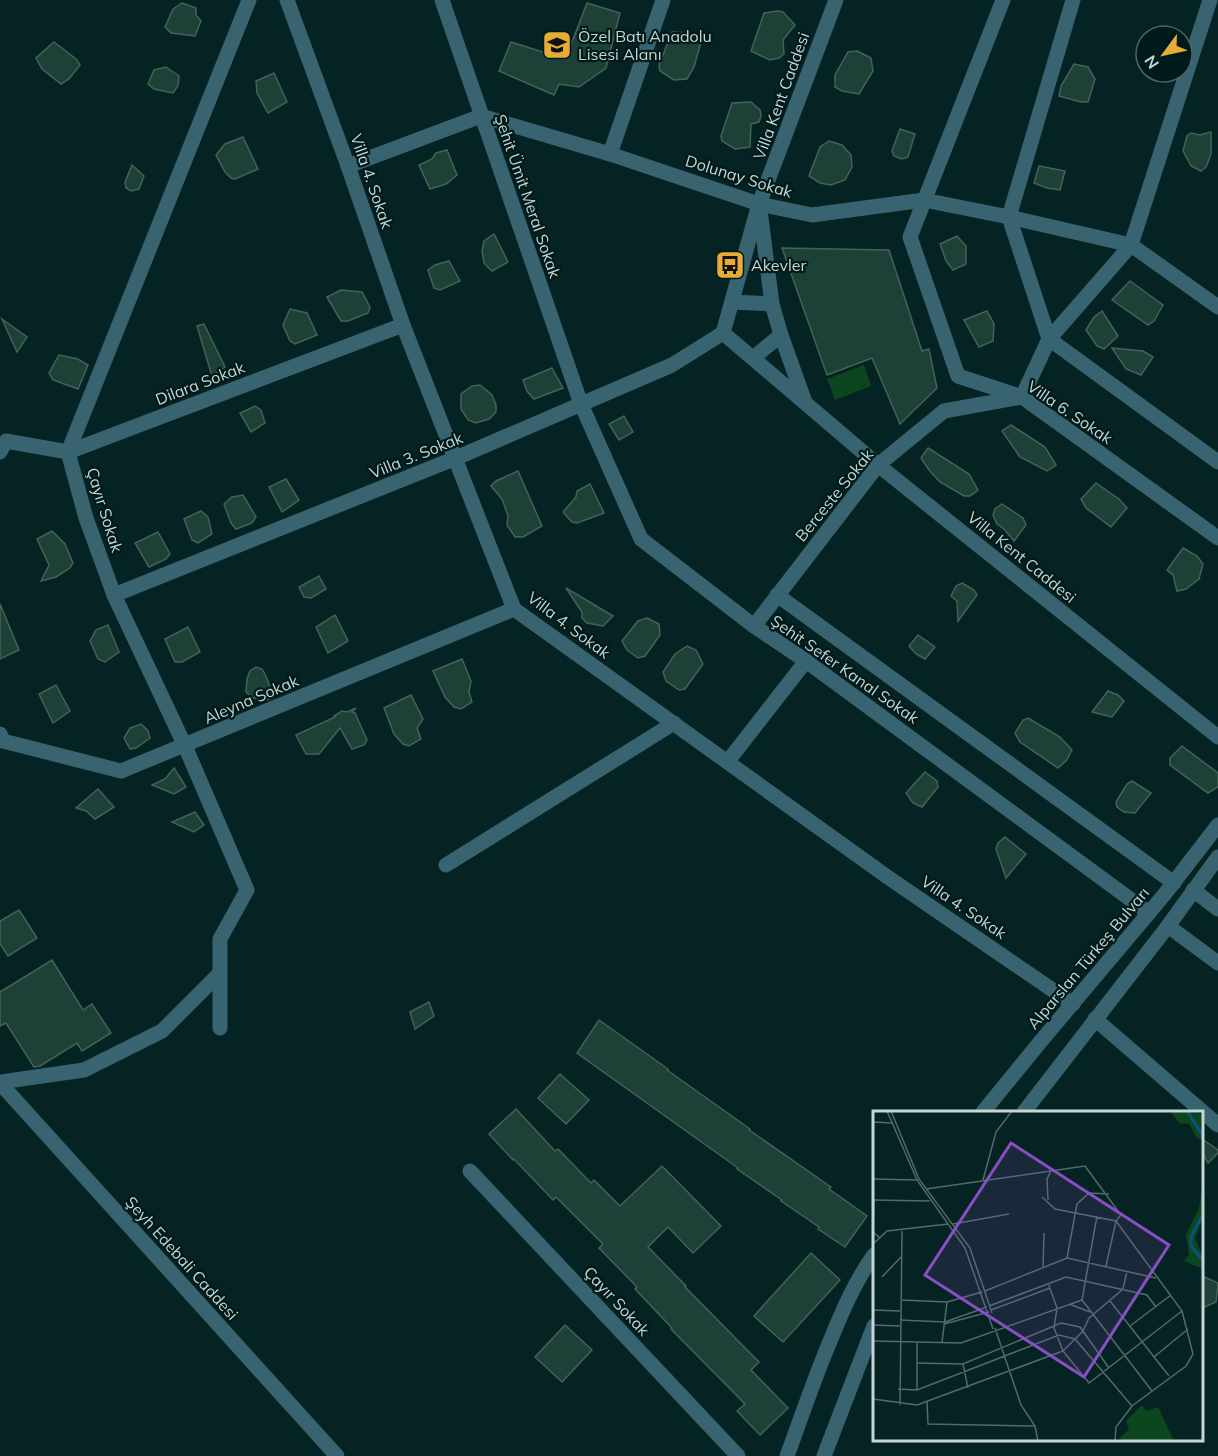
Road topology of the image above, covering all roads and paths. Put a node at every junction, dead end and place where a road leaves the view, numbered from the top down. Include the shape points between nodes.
1 (249, 0) edge
2 (287, 0) edge
3 (442, 0) edge
4 (663, 0) edge
5 (836, 0) edge
6 (1003, 0) edge
7 (1073, 0) edge
8 (1210, 0) edge
9 (481, 116) junction
10 (610, 154) junction
11 (348, 166) junction
12 (924, 200) junction
13 (759, 204) junction
14 (1009, 217) junction
15 (1131, 245) junction
16 (732, 302) junction
17 (772, 304) junction
18 (1218, 307) edge
19 (403, 325) junction
20 (723, 333) junction
21 (781, 335) junction
22 (1049, 339) junction
23 (753, 358) junction
24 (1022, 398) junction
25 (805, 403) junction
26 (581, 404) junction
27 (3, 446) edge
28 (68, 452) junction
29 (456, 458) junction
30 (1218, 462) edge
31 (878, 465) junction
32 (1218, 538) edge
33 (114, 595) junction
34 (777, 595) junction
35 (514, 609) junction
36 (754, 626) junction
37 (806, 661) junction
38 (674, 723) junction
39 (0, 734) edge
40 (1218, 737) edge
41 (185, 746) junction
42 (728, 761) junction
43 (1218, 825) edge
44 (1218, 857) edge
45 (446, 865) dead end
46 (1174, 883) junction
47 (1193, 890) junction
48 (1218, 909) edge
49 (1149, 913) junction
50 (1168, 926) junction
51 (1218, 963) edge
52 (219, 974) junction
53 (1073, 1004) junction
54 (1095, 1018) junction
55 (220, 1028) dead end
56 (0, 1083) edge
57 (985, 1111) edge
58 (1025, 1111) edge
59 (1202, 1111) edge
60 (1203, 1112) edge
61 (1218, 1125) edge
62 (470, 1171) dead end
63 (873, 1257) edge
64 (873, 1329) edge
65 (337, 1456) edge
66 (738, 1456) edge
67 (787, 1456) edge
68 (824, 1456) edge

1 - 28 street, Çayır Sokak
2 - 11 street, Villa 4. Sokak
3 - 9 street, Şehit Ümit Meral Sokak
4 - 10 street
5 - 13 street, Villa Kent Caddesi
6 - 12 street
7 - 14 street
8 - 15 street
9 - 10 street, Dolunay Sokak
9 - 11 street
9 - 26 street, Şehit Ümit Meral Sokak
10 - 13 street, Dolunay Sokak
11 - 19 street, Villa 4. Sokak
12 - 13 street, Dolunay Sokak via 812,215
12 - 14 street, Dolunay Sokak
12 - 24 street, Villa 6. Sokak via 910,237 958,376
13 - 16 street, Villa Kent Caddesi
13 - 17 street, Villa Kent Caddesi
14 - 15 street, Dolunay Sokak
14 - 22 street
15 - 18 street
15 - 22 street
16 - 17 street
16 - 20 street, Villa Kent Caddesi
17 - 21 street, Villa Kent Caddesi
19 - 28 street, Dilara Sokak
19 - 29 street, Villa 4. Sokak
20 - 23 street, Villa Kent Caddesi
20 - 26 street, Villa 3. Sokak via 672,365
21 - 23 street
21 - 25 street, Villa Kent Caddesi
22 - 24 street
22 - 30 street
23 - 25 street, Villa Kent Caddesi
24 - 31 street, Berceste Sokak via 944,411
24 - 32 street, Villa 6. Sokak
25 - 31 street, Villa Kent Caddesi
26 - 29 street, Villa 3. Sokak
26 - 36 street, Şehit Sefer Kanal Sokak via 641,539
27 - 28 street
28 - 33 street, Çayır Sokak via 86,518
29 - 33 street, Villa 3. Sokak
29 - 35 street, Villa 4. Sokak
31 - 34 street, Berceste Sokak
31 - 40 street, Villa Kent Caddesi
33 - 41 street, Çayır Sokak
34 - 36 street, Berceste Sokak
34 - 46 street, Şehit Sefer Kanal Sokak
35 - 38 street, Villa 4. Sokak
35 - 41 street, Aleyna Sokak
36 - 37 street, Şehit Sefer Kanal Sokak
37 - 42 street
37 - 49 street, Şehit Sefer Kanal Sokak
38 - 42 street, Villa 4. Sokak
38 - 45 street
39 - 41 street, Aleyna Sokak via 3,741 122,771
41 - 52 street, Çayır Sokak via 247,890 220,939
42 - 53 street, Villa 4. Sokak
43 - 46 street, Alparslan Türkeş Bulvarı
44 - 47 street
46 - 49 street, Alparslan Türkeş Bulvarı
47 - 48 street
47 - 50 street
49 - 53 street, Alparslan Türkeş Bulvarı
50 - 51 street
50 - 54 street
52 - 55 street, Çayır Sokak
52 - 56 street via 162,1031 84,1070
53 - 57 street, Alparslan Türkeş Bulvarı
54 - 58 street
54 - 59 street
56 - 65 street, Şeyh Edebali Caddesi
60 - 61 street
62 - 66 street, Çayır Sokak
63 - 67 street via 839,1318
64 - 68 street

